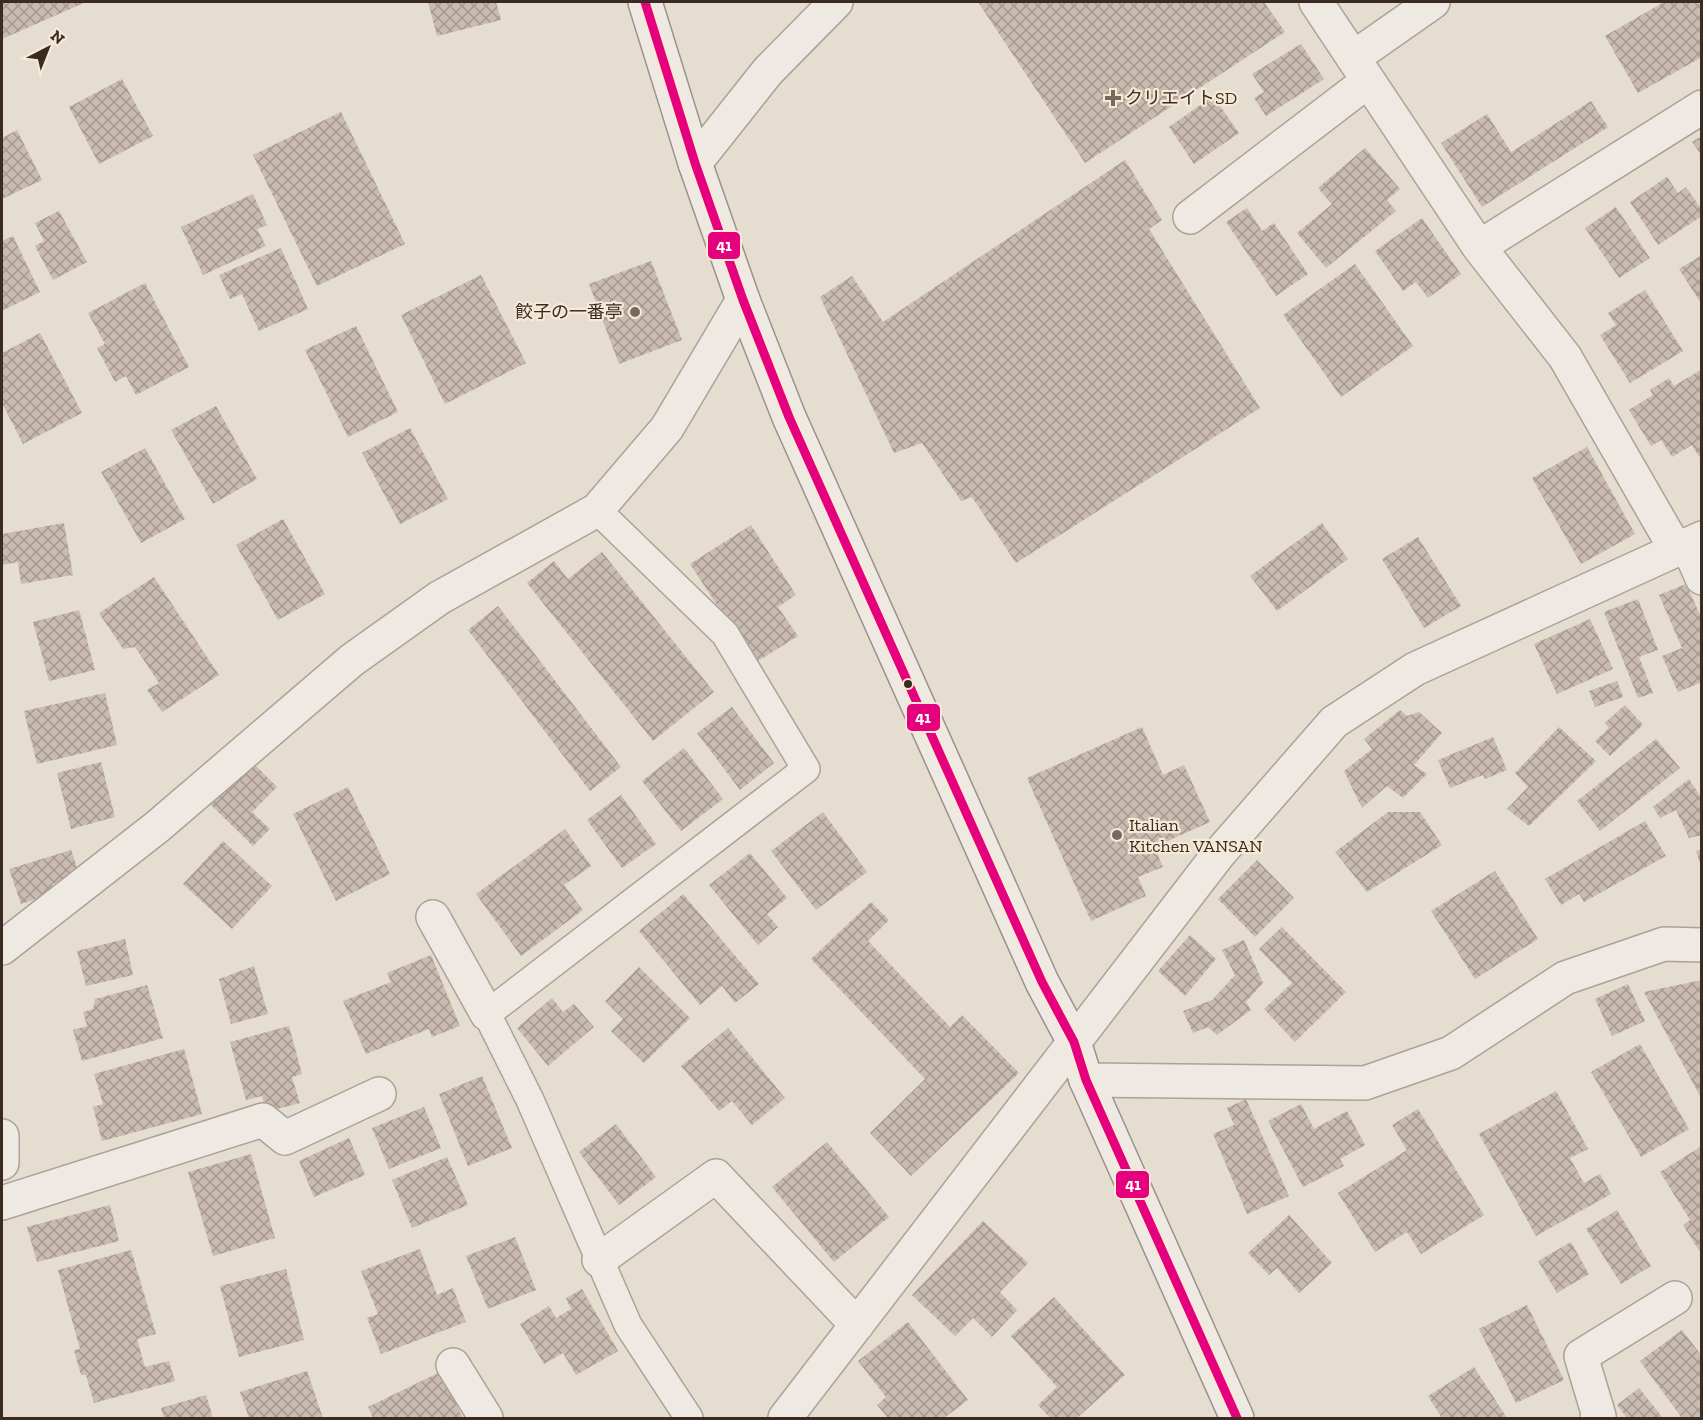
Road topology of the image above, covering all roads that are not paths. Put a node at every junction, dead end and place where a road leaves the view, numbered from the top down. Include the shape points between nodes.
1 (645, 2) edge
2 (836, 2) edge
3 (1316, 2) edge
4 (1433, 2) edge
5 (1361, 69) junction
6 (1701, 107) edge
7 (695, 163) junction
8 (1190, 216) dead end
9 (1479, 247) junction
10 (743, 300) junction
11 (597, 510) junction
12 (1688, 543) edge
13 (1701, 578) edge
14 (433, 917) dead end
15 (1701, 945) edge
16 (2, 948) edge
17 (487, 1014) junction
18 (1074, 1042) junction
19 (1086, 1080) junction
20 (379, 1094) dead end
21 (2, 1136) edge
22 (2, 1163) edge
23 (2, 1203) edge
24 (599, 1260) junction
25 (1675, 1298) dead end
26 (857, 1325) junction
27 (453, 1365) dead end
28 (486, 1419) edge
29 (689, 1419) edge
30 (785, 1419) edge
31 (1237, 1419) edge
32 (1597, 1419) edge

1 - 7 street
2 - 7 street via 768,71
3 - 5 street
4 - 5 street
5 - 8 street
5 - 9 street
6 - 9 street
7 - 10 street
9 - 12 street via 1565,357
10 - 11 street via 666,428
10 - 18 street via 789,417 1042,982
11 - 16 street via 439,598 352,660 157,827
11 - 17 lane via 725,634 806,769
12 - 13 street
12 - 18 street via 1415,669 1334,722 1218,855
14 - 17 street
15 - 19 street via 1664,944 1565,978 1451,1053 1365,1083
17 - 24 lane via 530,1100
18 - 19 street
18 - 26 street
19 - 31 street
20 - 23 street via 285,1138 263,1120
21 - 22 street
24 - 26 street via 716,1176
24 - 29 lane via 628,1325
25 - 32 street via 1581,1356
26 - 30 street
27 - 28 street

